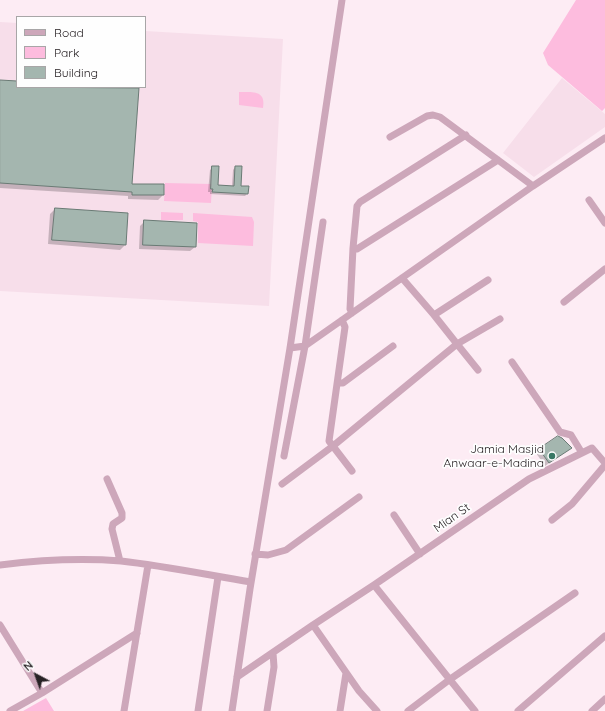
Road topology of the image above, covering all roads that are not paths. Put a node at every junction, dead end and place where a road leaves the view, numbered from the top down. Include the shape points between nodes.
1 (342, 0) edge
2 (466, 135) junction
3 (390, 137) dead end
4 (605, 138) edge
5 (498, 160) junction
6 (533, 186) junction
7 (589, 200) dead end
8 (323, 222) dead end
9 (605, 223) edge
10 (353, 248) junction
11 (605, 269) edge
12 (402, 278) junction
13 (488, 280) dead end
14 (564, 302) dead end
15 (352, 313) junction
16 (434, 315) junction
17 (500, 319) dead end
18 (342, 320) junction
19 (457, 344) junction
20 (305, 346) junction
21 (393, 346) dead end
22 (290, 348) junction
23 (512, 362) dead end
24 (478, 370) dead end
25 (338, 383) junction
26 (333, 446) junction
27 (582, 453) junction
28 (284, 456) dead end
29 (605, 464) edge
30 (352, 471) dead end
31 (107, 479) dead end
32 (282, 484) dead end
33 (359, 497) dead end
34 (394, 515) dead end
35 (552, 520) dead end
36 (255, 554) junction
37 (420, 554) junction
38 (120, 561) junction
39 (0, 565) edge
40 (148, 565) junction
41 (218, 577) junction
42 (251, 582) junction
43 (374, 585) junction
44 (575, 593) dead end
45 (0, 625) edge
46 (313, 625) junction
47 (137, 633) junction
48 (605, 636) edge
49 (273, 652) junction
50 (346, 673) junction
51 (237, 677) junction
52 (449, 680) junction
53 (42, 693) junction
54 (605, 699) edge
55 (10, 711) edge
56 (124, 711) edge
57 (198, 711) edge
58 (232, 711) edge
59 (267, 711) edge
60 (340, 711) edge
61 (377, 711) edge
62 (408, 711) edge
63 (475, 711) edge
64 (518, 711) edge
65 (592, 711) edge

1 - 22 street
2 - 3 street via 433,115
2 - 5 street
2 - 10 street via 358,203
4 - 6 street
5 - 6 street
5 - 10 street via 357,249
6 - 12 street
7 - 9 street
8 - 20 street
10 - 15 street via 350,309
11 - 14 street
12 - 15 street
12 - 16 street
13 - 16 street
15 - 18 street
16 - 19 street
17 - 19 street
18 - 20 street
18 - 25 street via 345,327
19 - 24 street
19 - 26 street
20 - 22 street
20 - 28 street
21 - 25 street via 343,383
22 - 36 street
23 - 27 street via 560,432 571,435
25 - 26 street via 330,441
26 - 30 street
26 - 32 street
27 - 29 street via 592,448
27 - 37 street, Mian St via 529,478
29 - 35 street via 572,504
31 - 38 street via 122,513 122,518 113,524 112,529
33 - 36 street via 286,550 268,555
34 - 37 street
36 - 42 street
37 - 43 street, Mian St
38 - 39 street via 28,561
38 - 40 street
40 - 41 street
40 - 47 street
41 - 42 street
41 - 57 street
42 - 51 street
43 - 46 street, Mian St
43 - 52 street
44 - 52 street
45 - 53 street
46 - 49 street, Mian St
46 - 50 street
47 - 53 street
47 - 56 street
48 - 64 street
49 - 51 street, Mian St
49 - 59 street via 274,667
50 - 60 street
50 - 61 street
51 - 58 street
52 - 62 street
52 - 63 street
53 - 55 street
54 - 65 street

